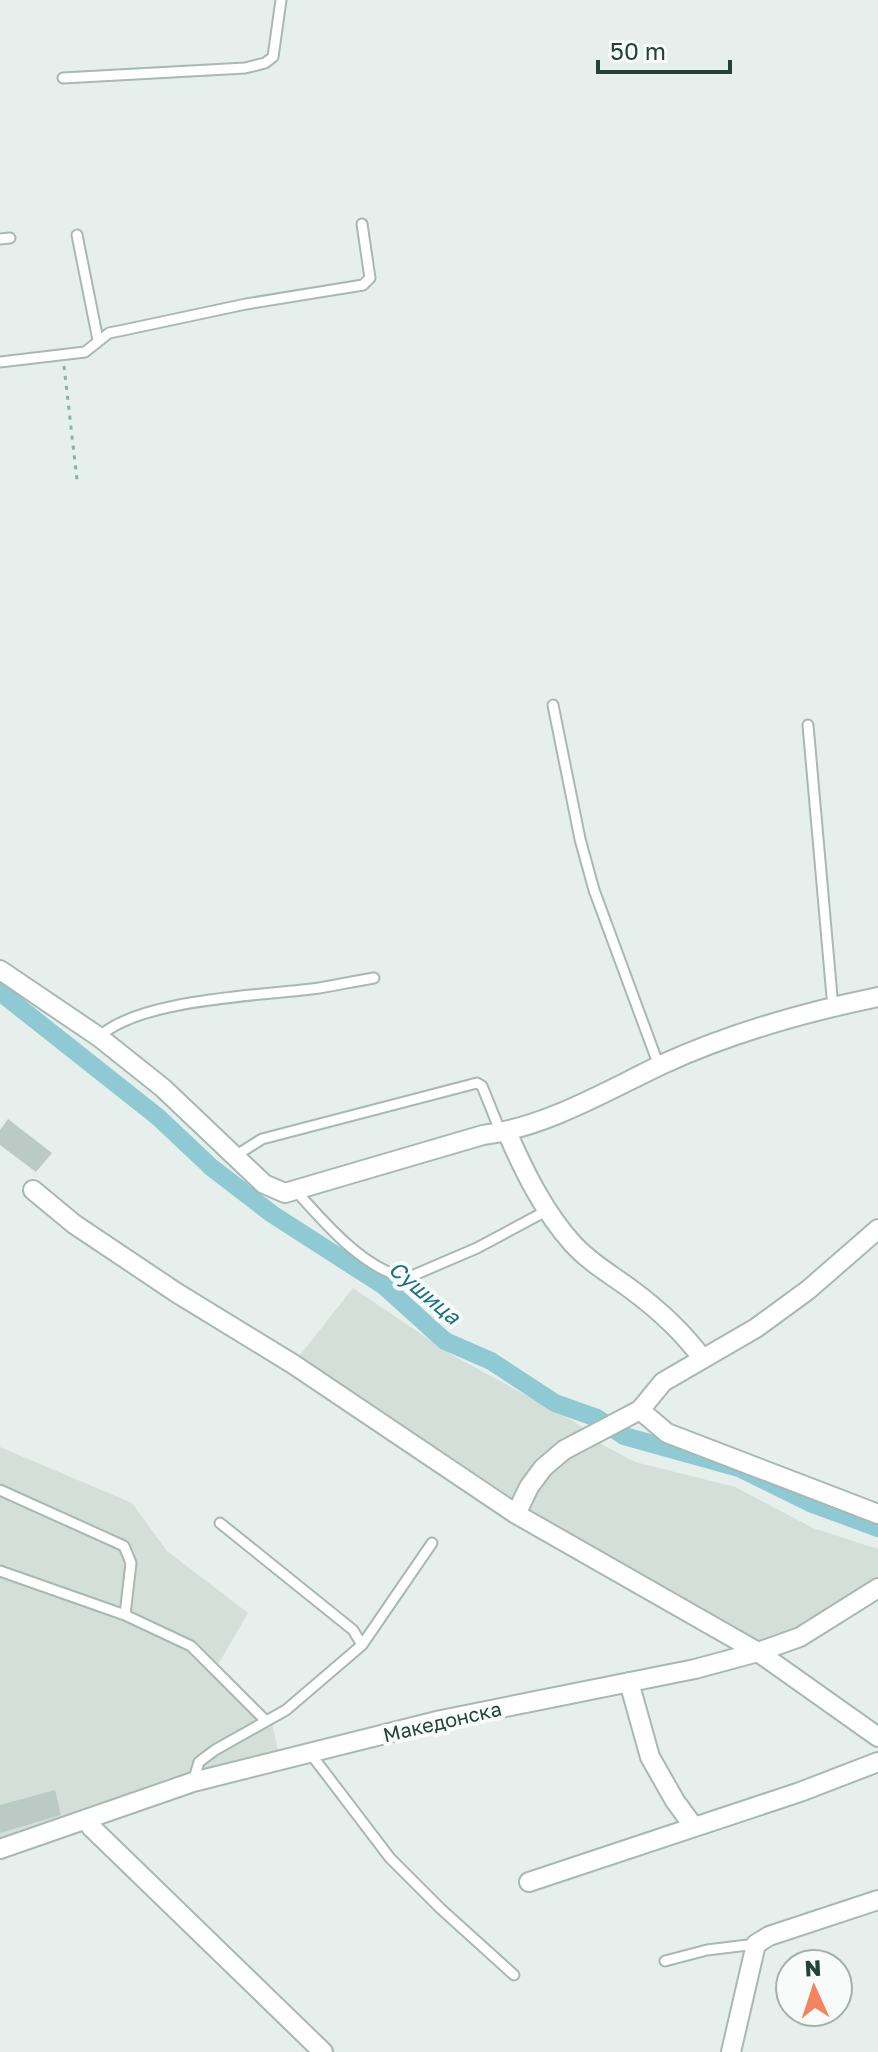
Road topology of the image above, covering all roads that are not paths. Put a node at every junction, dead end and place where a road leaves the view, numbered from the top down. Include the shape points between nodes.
1 (281, 0) edge
2 (63, 78) dead end
3 (362, 224) dead end
4 (77, 235) dead end
5 (98, 340) junction
6 (0, 362) edge
7 (553, 705) dead end
8 (808, 725) dead end
9 (0, 970) edge
10 (374, 978) dead end
11 (878, 997) edge
12 (833, 1008) junction
13 (99, 1037) junction
14 (659, 1066) junction
15 (504, 1132) junction
16 (235, 1156) junction
17 (33, 1190) dead end
18 (296, 1191) junction
19 (548, 1210) junction
20 (878, 1229) edge
21 (702, 1358) junction
22 (640, 1410) junction
23 (2, 1491) edge
24 (0, 1504) edge
25 (516, 1514) junction
26 (878, 1514) edge
27 (220, 1523) dead end
28 (432, 1543) dead end
29 (0, 1571) edge
30 (878, 1588) edge
31 (125, 1615) junction
32 (362, 1645) junction
33 (758, 1652) junction
34 (629, 1682) junction
35 (266, 1721) junction
36 (878, 1737) edge
37 (310, 1753) junction
38 (878, 1762) edge
39 (193, 1782) junction
40 (86, 1819) junction
41 (694, 1827) junction
42 (0, 1849) edge
43 (529, 1882) dead end
44 (878, 1900) edge
45 (756, 1944) junction
46 (665, 1961) dead end
47 (514, 1975) dead end
48 (323, 2052) edge
49 (731, 2052) edge

1 - 2 lane via 273,57 265,63
3 - 5 lane via 370,269 367,283 109,333
4 - 5 lane
5 - 6 lane via 85,352
7 - 14 lane via 590,875
8 - 12 lane
9 - 13 street
10 - 13 lane via 207,1000 138,1015
11 - 12 street
12 - 14 street via 719,1040
13 - 16 street
14 - 15 street
15 - 16 lane via 477,1083 262,1139
15 - 18 street
15 - 19 street
16 - 18 street via 270,1189
17 - 25 street via 74,1224
18 - 19 lane via 360,1257 407,1278
19 - 21 street via 573,1244 677,1327
20 - 21 street via 769,1319
21 - 22 street via 663,1382
22 - 25 street via 573,1444 543,1468
22 - 26 street via 667,1433
23 - 24 lane
23 - 31 lane via 124,1546 131,1563
25 - 33 street
27 - 32 lane via 353,1630
28 - 32 lane
29 - 31 lane
30 - 33 street, Македонска via 800,1637
31 - 35 lane via 191,1646
32 - 35 lane
33 - 34 street, Македонска
33 - 36 street
34 - 37 street, Македонска
34 - 41 street via 650,1757
35 - 39 lane via 199,1762
37 - 39 street, Македонска
37 - 47 lane via 390,1858
38 - 41 street
39 - 40 street, Македонска
40 - 42 street, Македонска
40 - 48 street
41 - 43 street
44 - 45 street
45 - 46 lane
45 - 49 street

